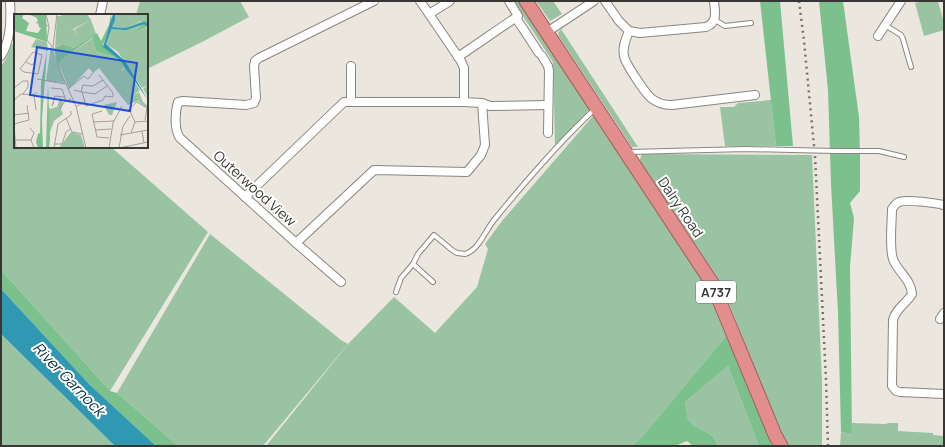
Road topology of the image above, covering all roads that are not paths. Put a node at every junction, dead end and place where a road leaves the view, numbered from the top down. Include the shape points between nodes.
1 (10, 1) edge
2 (103, 1) edge
3 (374, 1) edge
4 (420, 1) edge
5 (450, 1) edge
6 (509, 1) edge
7 (526, 1) edge
8 (594, 1) edge
9 (606, 1) edge
10 (714, 1) edge
11 (902, 1) edge
12 (100, 14) edge
13 (429, 14) junction
14 (517, 17) junction
15 (715, 20) junction
16 (752, 23) dead end
17 (885, 25) junction
18 (630, 31) junction
19 (547, 32) junction
20 (878, 36) dead end
21 (1, 56) edge
22 (458, 57) junction
23 (351, 66) dead end
24 (911, 67) dead end
25 (755, 95) dead end
26 (352, 101) junction
27 (464, 102) junction
28 (482, 103) junction
29 (548, 105) junction
30 (597, 108) junction
31 (548, 134) dead end
32 (626, 152) junction
33 (904, 157) dead end
34 (245, 197) junction
35 (944, 205) edge
36 (296, 243) junction
37 (413, 264) junction
38 (341, 282) dead end
39 (433, 282) dead end
40 (396, 292) dead end
41 (944, 394) edge
42 (781, 446) edge

1 - 21 street via 10,29
2 - 12 street
3 - 34 street, Outerwood View via 259,58 254,66 254,103 246,105 178,102 176,131 180,138
4 - 13 street
5 - 13 street
6 - 14 street
7 - 19 highway, Dalry Road / A737
8 - 19 street
9 - 18 street via 620,22
10 - 15 street
11 - 17 street
13 - 22 street
14 - 22 street
14 - 29 street via 548,66
15 - 16 lane via 725,26
15 - 18 street via 706,26 640,33
17 - 20 street
17 - 24 lane via 903,38
18 - 25 street via 625,42 625,62 655,100 672,104
19 - 30 highway, Dalry Road / A737
22 - 27 street via 464,68
23 - 26 street
26 - 27 street
26 - 34 street via 344,102
27 - 28 street
28 - 29 street via 490,106
28 - 36 street via 485,145 481,155 467,172 374,170
29 - 31 street
30 - 32 highway, Dalry Road / A737
30 - 37 lane via 578,124 541,165 488,227 475,248 461,254 434,235
32 - 33 lane, bridge via 746,149 879,151
32 - 42 highway, Dalry Road / A737 via 712,283
34 - 36 street, Outerwood View
35 - 41 street via 931,202 901,202 894,205 891,252 912,294 897,310 893,320 892,386 900,392
36 - 38 street, Outerwood View
37 - 39 lane
37 - 40 lane via 401,278

